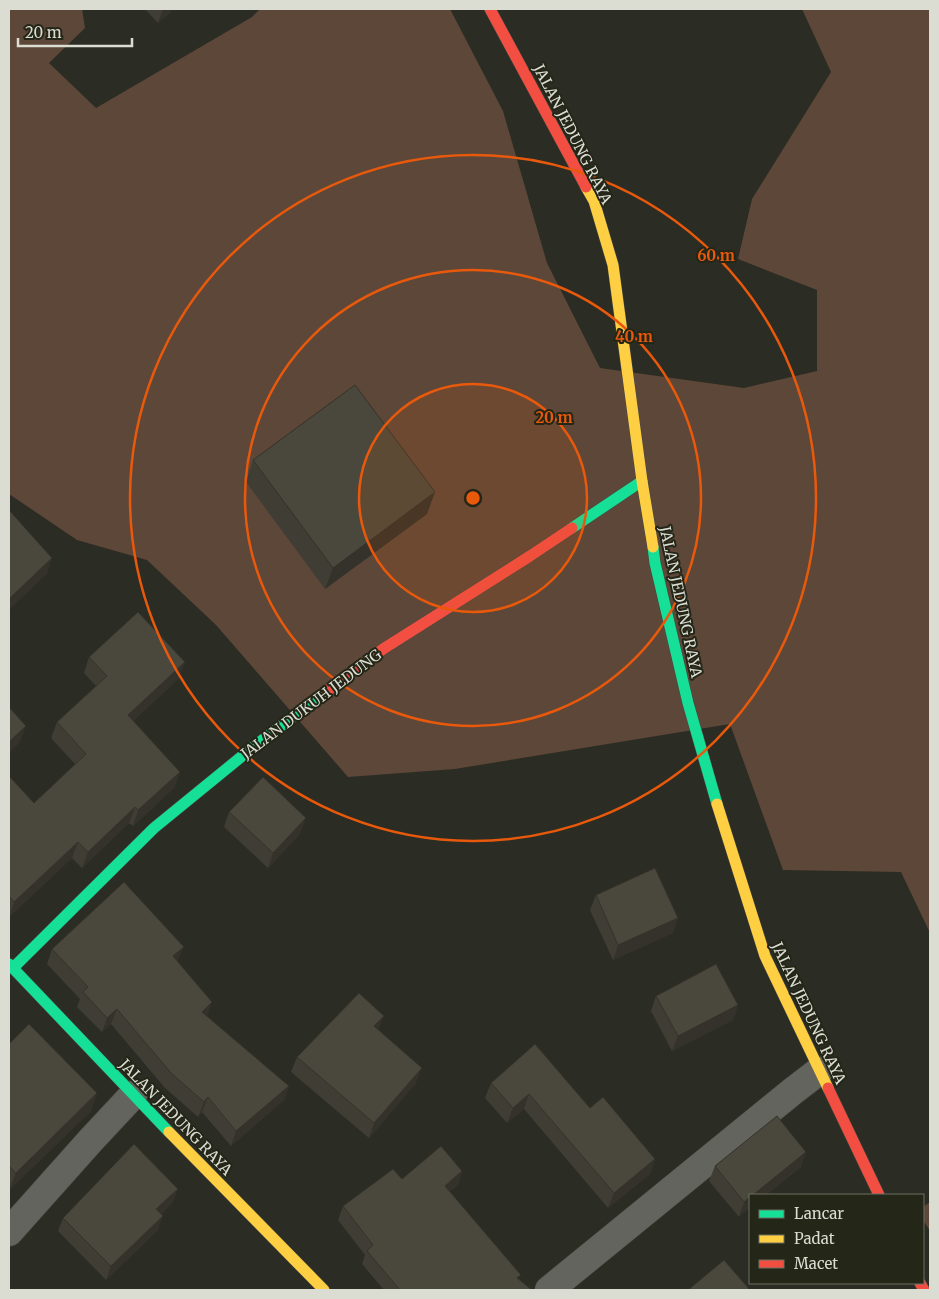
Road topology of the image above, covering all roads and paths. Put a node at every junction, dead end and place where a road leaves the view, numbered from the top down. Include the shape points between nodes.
1 (490, 9) edge
2 (642, 481) junction
3 (11, 966) edge
4 (820, 1071) junction
5 (133, 1095) junction
6 (879, 1194) edge
7 (9, 1232) edge
8 (324, 1290) edge
9 (549, 1290) edge

1 - 2 street, JALAN JEDUNG RAYA via 594,201 613,265
2 - 3 street, JALAN DUKUH JEDUNG via 383,649 252,748 154,828
2 - 4 street, JALAN JEDUNG RAYA via 655,563 688,703 720,816 764,956
3 - 5 street, JALAN JEDUNG RAYA
4 - 6 street, JALAN JEDUNG RAYA
4 - 9 street
5 - 7 street
5 - 8 street, JALAN JEDUNG RAYA

